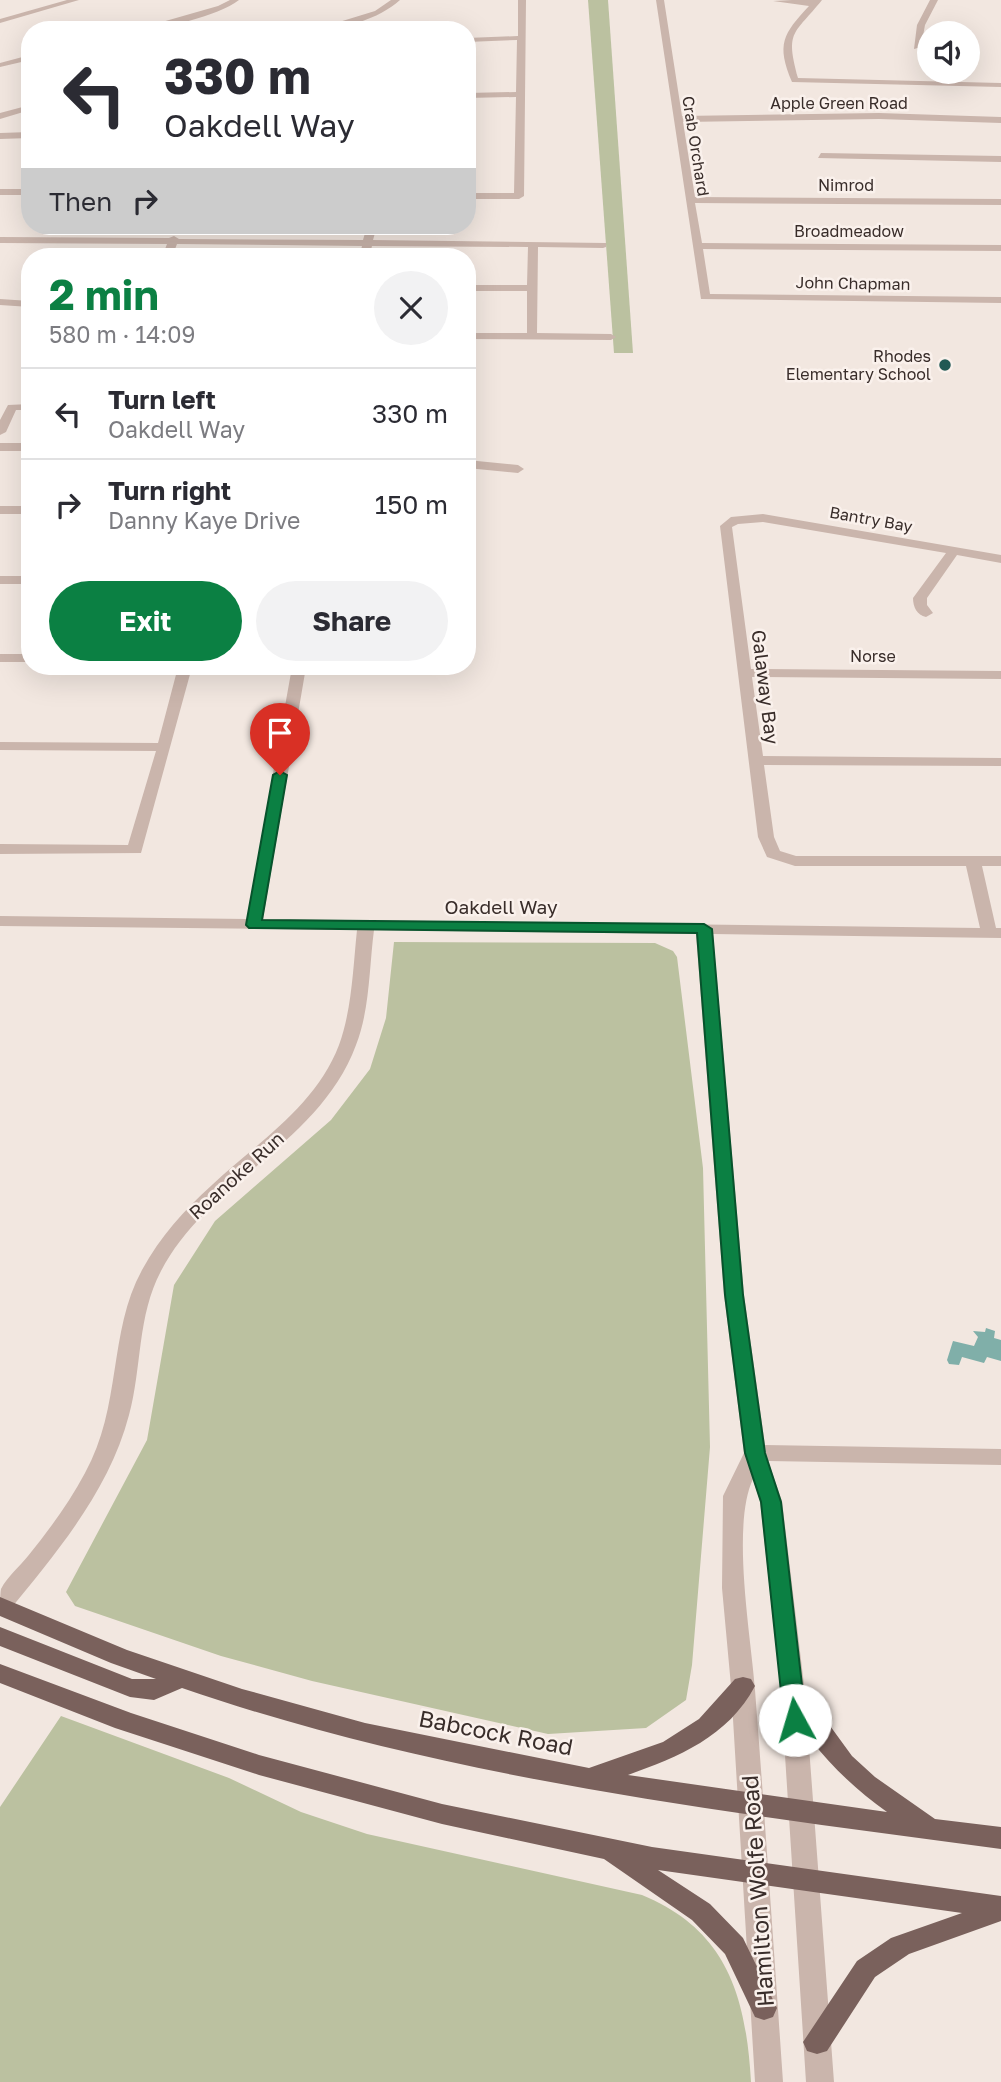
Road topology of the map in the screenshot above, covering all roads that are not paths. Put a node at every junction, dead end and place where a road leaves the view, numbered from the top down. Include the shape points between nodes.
1 (75, 0) edge
2 (235, 0) edge
3 (396, 0) edge
4 (522, 0) edge
5 (660, 0) edge
6 (934, 0) edge
7 (777, 1) edge
8 (816, 2) edge
9 (0, 21) edge
10 (172, 21) edge
11 (349, 21) edge
12 (923, 21) edge
13 (521, 38) junction
14 (476, 40) edge
15 (21, 59) edge
16 (0, 65) edge
17 (1001, 85) edge
18 (521, 94) junction
19 (476, 96) edge
20 (21, 110) edge
21 (0, 117) edge
22 (678, 119) junction
23 (1001, 120) edge
24 (21, 135) edge
25 (0, 136) edge
26 (821, 156) dead end
27 (1001, 159) edge
28 (0, 192) edge
29 (21, 192) edge
30 (476, 195) edge
31 (690, 200) junction
32 (1001, 202) edge
33 (370, 235) edge
34 (174, 239) junction
35 (0, 240) edge
36 (346, 241) junction
37 (368, 242) junction
38 (533, 245) junction
39 (603, 245) dead end
40 (697, 246) junction
41 (170, 248) edge
42 (345, 248) edge
43 (367, 248) edge
44 (1001, 248) edge
45 (476, 288) edge
46 (533, 288) junction
47 (705, 297) joint
48 (1001, 300) edge
49 (0, 302) edge
50 (21, 303) edge
51 (476, 336) edge
52 (532, 336) junction
53 (611, 337) dead end
54 (21, 407) edge
55 (0, 432) edge
56 (0, 447) edge
57 (21, 447) edge
58 (476, 465) edge
59 (518, 469) dead end
60 (0, 510) edge
61 (21, 510) edge
62 (735, 520) joint
63 (954, 551) junction
64 (1001, 559) edge
65 (0, 580) edge
66 (21, 580) edge
67 (926, 613) dead end
68 (0, 658) edge
69 (21, 658) edge
70 (745, 673) junction
71 (183, 675) edge
72 (298, 675) edge
73 (1001, 675) edge
74 (0, 746) edge
75 (162, 747) junction
76 (755, 760) junction
77 (1001, 762) edge
78 (0, 849) edge
79 (973, 861) junction
80 (1001, 861) edge
81 (0, 921) edge
82 (254, 925) junction
83 (366, 926) junction
84 (704, 929) junction
85 (995, 932) edge
86 (755, 1453) junction
87 (1001, 1457) edge
88 (0, 1606) edge
89 (0, 1636) edge
90 (0, 1673) edge
91 (180, 1678) junction
92 (743, 1686) junction
93 (793, 1693) junction
94 (590, 1778) junction
95 (751, 1805) junction
96 (803, 1812) junction
97 (928, 1828) junction
98 (1001, 1838) edge
99 (605, 1848) junction
100 (755, 1870) junction
101 (808, 1877) junction
102 (1001, 1909) edge
103 (764, 2008) junction
104 (817, 2042) junction
105 (769, 2082) edge
106 (820, 2082) edge

1 - 9 street
2 - 10 street
3 - 11 street via 378,13
4 - 13 street
5 - 22 street, Crab Orchard
6 - 12 street
7 - 8 street
8 - 17 street via 786,37 795,80
13 - 14 street
13 - 18 street
15 - 16 street
18 - 19 street
18 - 30 street via 519,196
20 - 21 street
22 - 23 street, Apple Green Road via 846,116
22 - 31 street, Crab Orchard
24 - 25 street
26 - 27 street
28 - 29 street
31 - 32 street, Nimrod
31 - 40 street, Crab Orchard
33 - 37 street
34 - 35 street
34 - 36 street
34 - 41 street
36 - 37 street
36 - 42 street
37 - 38 street
37 - 43 street
38 - 39 street
38 - 46 street
40 - 44 street, Broadmeadow
40 - 47 street, Crab Orchard
45 - 46 street
46 - 52 street
47 - 48 street, John Chapman
49 - 50 street
51 - 52 street
52 - 53 street
54 - 55 street via 12,407
56 - 57 street
58 - 59 street
60 - 61 street
62 - 63 street, Bantry Bay via 763,518
62 - 70 street, Galaway Bay via 726,526
63 - 64 street, Bantry Bay
63 - 67 street via 920,598
65 - 66 street
68 - 69 street
70 - 73 street, Norse
70 - 76 street, Galaway Bay
71 - 75 street
72 - 82 street
74 - 75 street
75 - 78 street via 135,850
76 - 77 street
76 - 79 street, Galaway Bay via 766,837 781,858
79 - 80 street
79 - 85 street
81 - 82 street, Oakdell Way
82 - 83 street, Oakdell Way
83 - 84 street, Oakdell Way
83 - 88 street, Roanoke Run via 351,1033 342,1059 303,1114 214,1190 168,1242 138,1302 118,1416 105,1454 62,1530
84 - 85 street, Oakdell Way
84 - 86 street via 734,1295
86 - 87 street
86 - 92 street, Hamilton Wolfe Road via 734,1496 733,1588
86 - 93 street via 771,1502
88 - 91 main road, Babcock Road via 60,1635
89 - 91 main road via 130,1688 154,1690
90 - 99 main road via 259,1765 442,1814
91 - 94 main road, Babcock Road via 287,1713 448,1754
92 - 94 main road via 708,1726 672,1749
92 - 95 street, Hamilton Wolfe Road
93 - 96 street
93 - 97 main road via 843,1763
94 - 95 main road, Babcock Road
95 - 96 main road, Babcock Road
95 - 100 street, Hamilton Wolfe Road
96 - 97 main road, Babcock Road
96 - 101 street
97 - 98 main road, Babcock Road
99 - 100 main road via 709,1867
99 - 103 main road via 701,1912 734,1946
100 - 101 main road
100 - 103 street, Hamilton Wolfe Road
101 - 102 main road
101 - 104 street
102 - 104 main road via 900,1946 866,1969
103 - 105 street, Hamilton Wolfe Road
104 - 106 street

